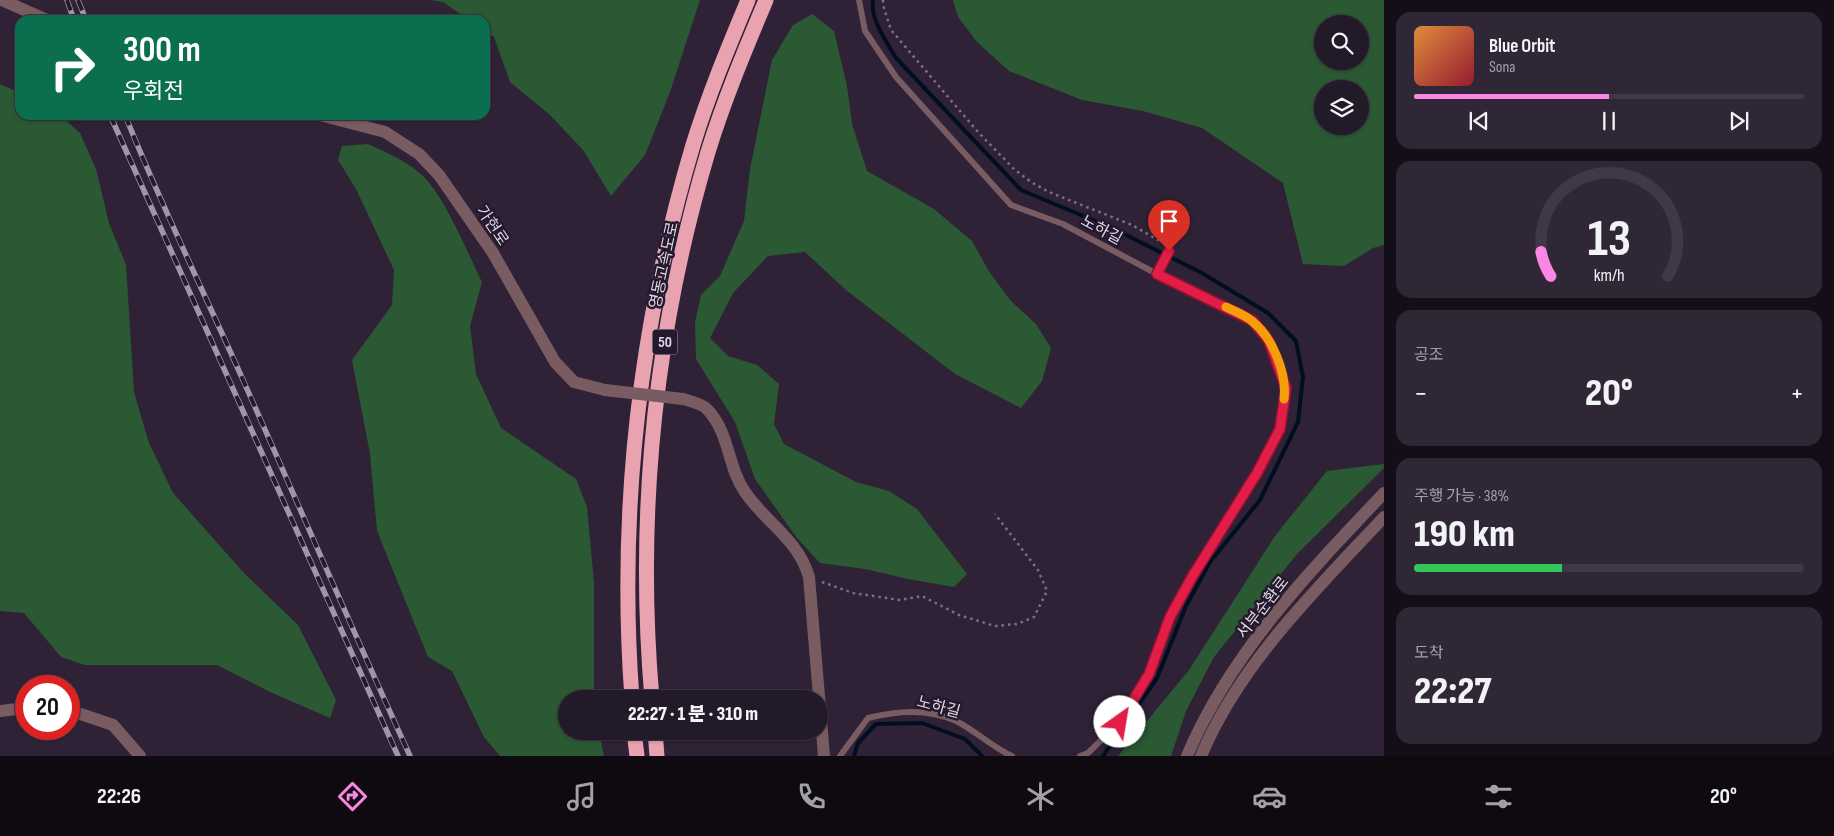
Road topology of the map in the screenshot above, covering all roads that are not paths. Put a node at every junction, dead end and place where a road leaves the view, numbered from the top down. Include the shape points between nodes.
1 (2, 0) edge
2 (748, 0) edge
3 (766, 0) edge
4 (859, 0) edge
5 (36, 15) edge
6 (339, 120) edge
7 (1170, 249) road end
8 (1157, 274) junction
9 (1384, 493) edge
10 (1384, 517) edge
11 (631, 690) edge
12 (651, 690) edge
13 (15, 709) edge
14 (0, 711) edge
15 (80, 714) edge
16 (635, 740) edge
17 (656, 740) edge
18 (140, 756) edge
19 (637, 756) edge
20 (657, 756) edge
21 (824, 756) edge
22 (840, 756) edge
23 (1012, 756) edge
24 (1080, 756) edge
25 (1187, 756) edge
26 (1201, 756) edge

1 - 5 street
2 - 11 highway, 영동고속도로 / 50 via 721,64 694,143 671,223 654,302 633,449 627,535 627,639
3 - 12 highway, 영동고속도로 / 50 via 738,66 709,152 674,290 662,362 654,421 645,557
4 - 8 lane, 노하길 via 865,30 896,77 1011,205 1063,224
6 - 21 street, 가현로, bridge via 385,132 419,154 439,175 493,253 555,362 574,382 605,390 683,399 706,407 724,433 745,492 804,560 809,577
7 - 8 lane
8 - 24 lane, 노하길 via 1253,321 1269,341 1286,388 1280,429 1257,473 1174,609 1149,674 1120,722 1088,753
9 - 25 street, 서부순환로 via 1320,560 1266,626 1212,704
10 - 26 street, 서부순환로 via 1265,650 1229,703
13 - 14 street
15 - 18 street via 113,725
16 - 19 highway
17 - 20 highway
22 - 23 lane, 노하길 via 868,718 891,712 918,711 955,721

